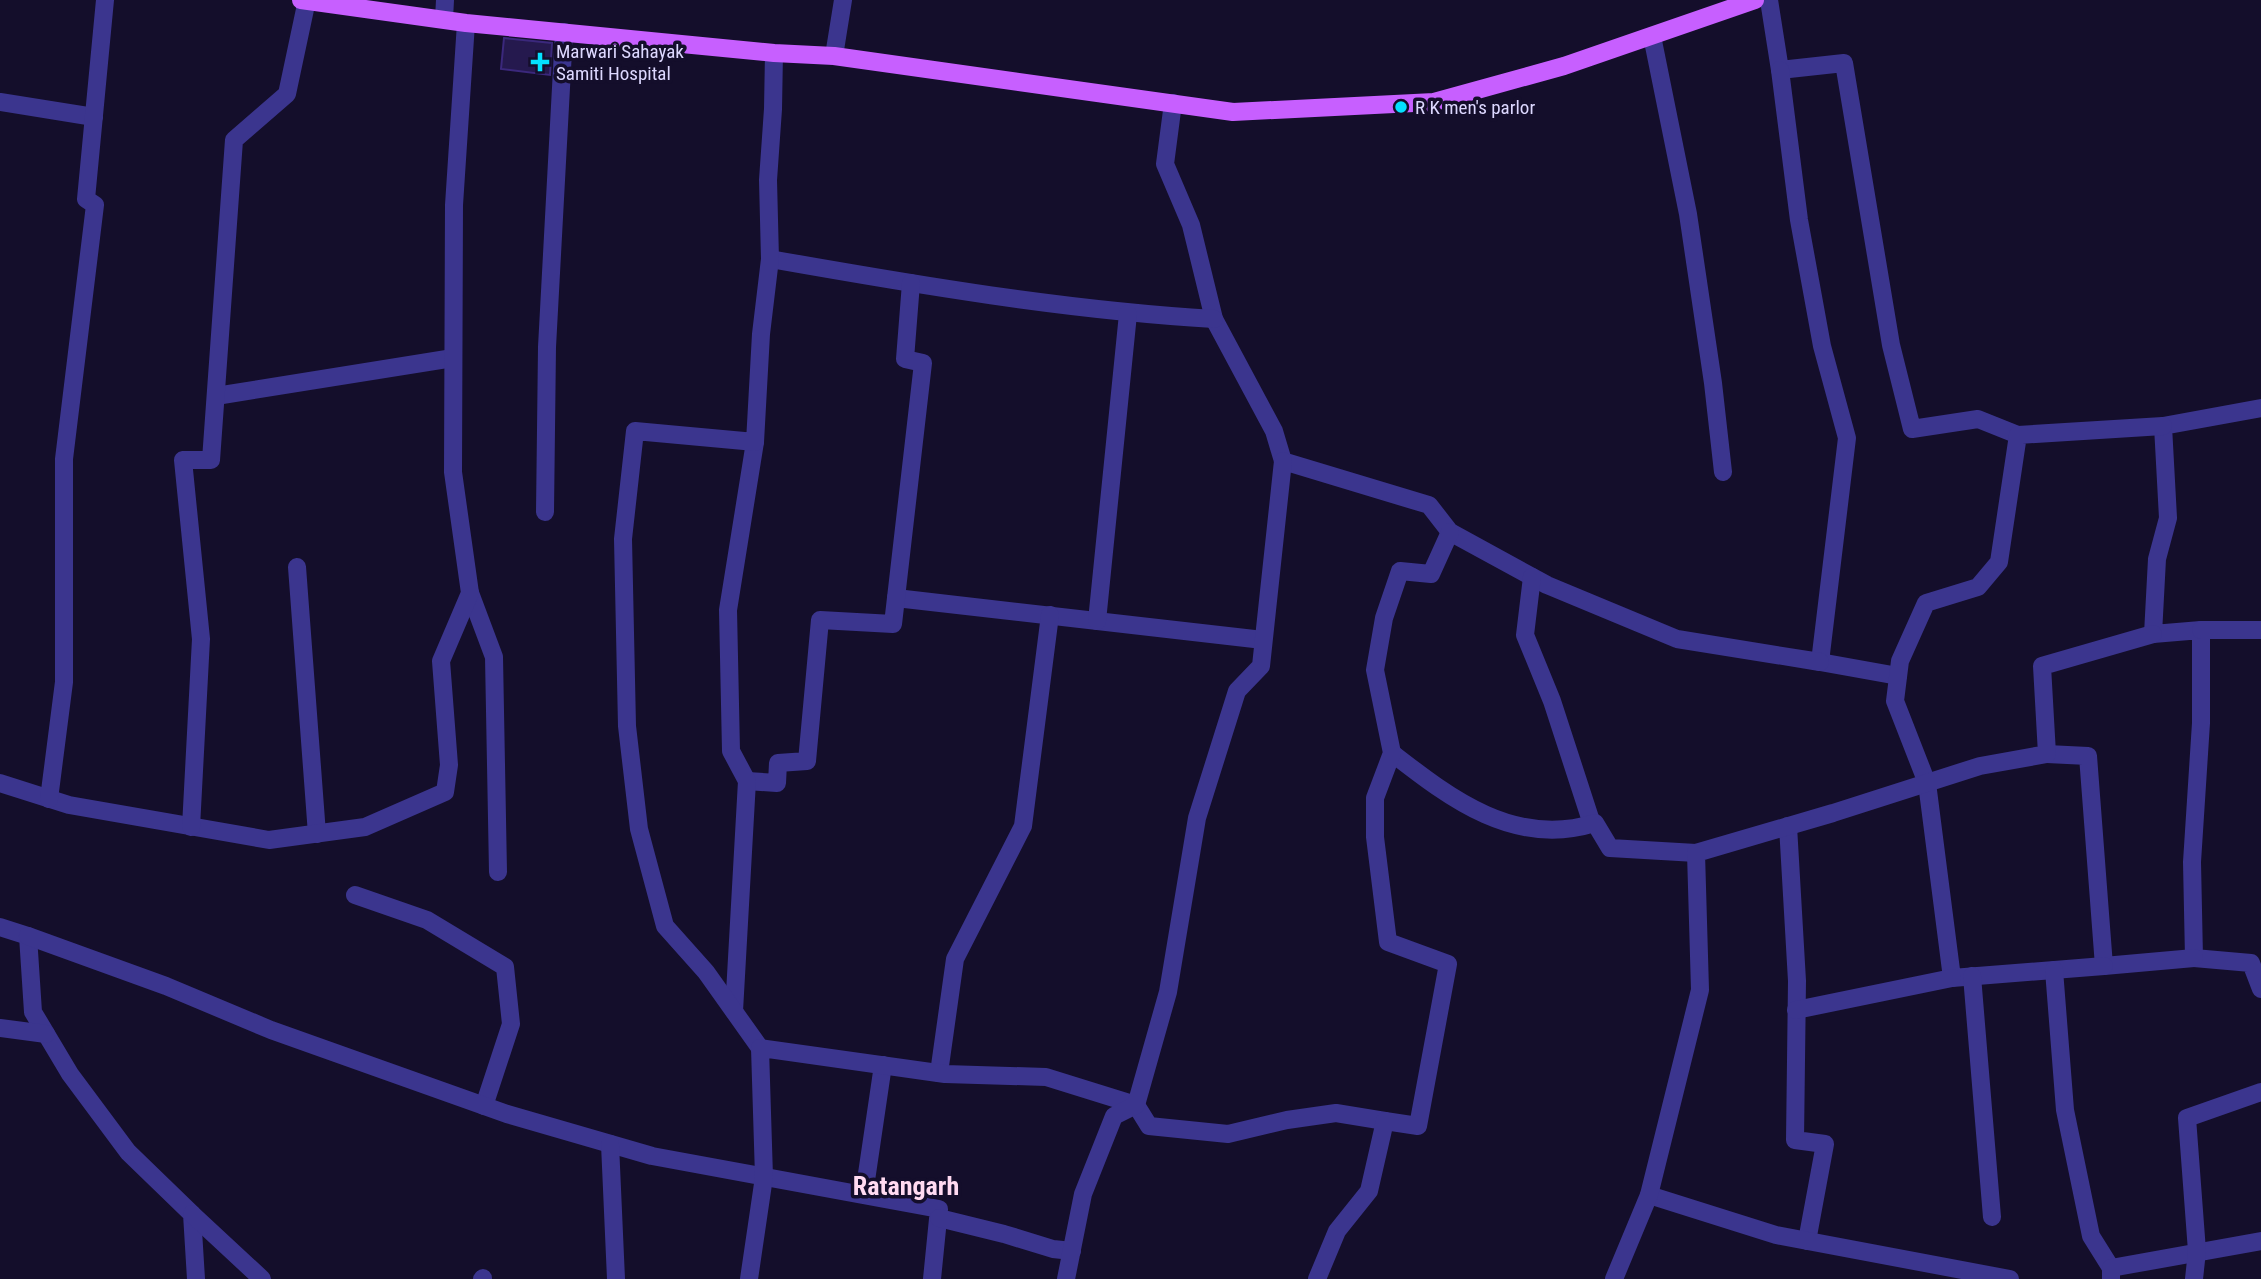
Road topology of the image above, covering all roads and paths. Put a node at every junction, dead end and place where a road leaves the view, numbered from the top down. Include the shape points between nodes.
1 (105, 0) edge
2 (301, 0) edge
3 (307, 0) edge
4 (444, 0) edge
5 (843, 0) edge
6 (1755, 0) edge
7 (1769, 0) edge
8 (444, 19) junction
9 (466, 23) junction
10 (564, 32) junction
11 (1652, 36) junction
12 (774, 53) junction
13 (834, 57) junction
14 (1780, 70) junction
15 (0, 102) edge
16 (1173, 103) junction
17 (94, 117) junction
18 (770, 259) junction
19 (911, 283) junction
20 (1128, 314) junction
21 (1214, 319) junction
22 (453, 358) junction
23 (216, 396) junction
24 (2261, 408) edge
25 (2163, 426) junction
26 (2018, 435) junction
27 (755, 442) junction
28 (1283, 461) junction
29 (1723, 472) dead end
30 (545, 512) dead end
31 (1450, 532) junction
32 (297, 567) dead end
33 (1532, 577) junction
34 (470, 593) junction
35 (895, 598) junction
36 (1050, 615) junction
37 (1097, 621) junction
38 (2201, 630) junction
39 (2261, 630) edge
40 (2153, 634) junction
41 (1264, 640) junction
42 (1820, 662) junction
43 (1898, 676) junction
44 (1392, 753) junction
45 (2047, 754) junction
46 (747, 781) junction
47 (0, 782) edge
48 (1927, 783) junction
49 (49, 799) junction
50 (1592, 824) junction
51 (191, 827) junction
52 (1788, 827) junction
53 (317, 834) junction
54 (1696, 853) junction
55 (498, 872) dead end
56 (355, 895) dead end
57 (0, 927) edge
58 (28, 936) junction
59 (2194, 958) junction
60 (2256, 961) edge
61 (2104, 966) junction
62 (2054, 970) junction
63 (1972, 976) junction
64 (1952, 978) junction
65 (2261, 989) edge
66 (1796, 1010) junction
67 (734, 1011) junction
68 (0, 1028) edge
69 (46, 1034) junction
70 (760, 1048) junction
71 (883, 1065) junction
72 (939, 1073) junction
73 (2261, 1092) edge
74 (1136, 1105) junction
75 (484, 1106) junction
76 (1385, 1121) junction
77 (610, 1144) junction
78 (764, 1177) junction
79 (864, 1194) junction
80 (1649, 1195) junction
81 (192, 1214) junction
82 (1992, 1217) dead end
83 (939, 1218) junction
84 (1807, 1241) junction
85 (2261, 1241) edge
86 (1072, 1251) junction
87 (2197, 1251) junction
88 (2111, 1274) edge
89 (196, 1279) edge
90 (262, 1279) edge
91 (616, 1279) edge
92 (749, 1279) edge
93 (932, 1279) edge
94 (1066, 1279) edge
95 (1317, 1279) edge
96 (1614, 1279) edge
97 (2010, 1279) edge
98 (2194, 1279) edge

1 - 17 street
2 - 3 main road
3 - 8 main road
3 - 23 street via 287,94 234,140
4 - 8 street
5 - 13 street
6 - 11 main road
7 - 14 street
8 - 9 main road
9 - 10 main road
9 - 22 street via 454,205
10 - 12 main road
10 - 30 street via 547,347
11 - 16 main road via 1434,102 1233,112
11 - 29 street via 1688,214
12 - 13 main road
12 - 18 street via 768,180
13 - 16 main road
14 - 26 street via 1844,63 1891,345 1912,429 1978,419
14 - 42 street via 1819,333 1847,438
15 - 17 street
16 - 21 street via 1165,164 1191,225
17 - 49 street via 86,199 95,205 64,459 64,682
18 - 19 street
18 - 27 street
19 - 20 street
19 - 35 street via 905,359 923,363
20 - 21 street
20 - 37 street
21 - 28 street via 1274,431
22 - 23 street
22 - 34 street via 453,471
23 - 51 street via 211,460 183,460 201,639
24 - 25 street
25 - 26 street
25 - 40 street via 2168,518 2157,559
26 - 43 street via 1999,562 1978,587 1926,603 1900,661
27 - 46 street via 729,610 731,751
27 - 67 street via 635,430 622,538 627,726 639,829 665,926
28 - 31 street via 1429,505
28 - 41 street
31 - 33 street
31 - 44 street via 1431,574 1400,571 1384,618 1375,670
32 - 53 street
33 - 42 street via 1677,639
33 - 50 street via 1525,635
34 - 53 street via 441,661 449,765 445,792 365,827
34 - 55 street via 494,657
35 - 36 street
35 - 46 street via 893,624 820,620 807,761 778,763 777,783
36 - 37 street
36 - 72 street via 1023,826 955,959
37 - 41 street
38 - 39 street
38 - 40 street
38 - 59 street via 2201,723 2192,862
40 - 45 street via 2042,666
41 - 74 street via 1261,666 1237,691 1197,818 1167,992
42 - 43 street
43 - 48 street via 1895,701
44 - 50 street via 1468,808 1533,830 1573,830
44 - 76 street via 1375,798 1375,837 1388,942 1448,964 1418,1126
45 - 48 street via 1980,766
45 - 61 street via 2088,756
46 - 67 street
47 - 49 street
48 - 52 street
48 - 64 street
49 - 51 street
50 - 54 street via 1610,848
51 - 53 street via 269,841
52 - 54 street
52 - 66 street
54 - 80 street via 1700,990
56 - 75 street via 427,920 505,967 511,1024
57 - 58 street
58 - 69 street via 33,1012
58 - 75 street
59 - 60 street
59 - 61 street
60 - 65 street
61 - 62 street
62 - 63 street
62 - 88 street via 2065,1110 2091,1236
63 - 64 street
63 - 82 street
64 - 66 street
66 - 84 street via 1794,1140 1825,1144
67 - 70 street
68 - 69 street
69 - 81 street via 128,1152
70 - 71 street
70 - 78 street
71 - 72 street
71 - 79 street
72 - 74 street via 1046,1077
73 - 87 street via 2187,1118
74 - 76 street via 1149,1126 1228,1134 1336,1112
74 - 86 street via 1114,1116 1083,1194
75 - 77 street
76 - 95 street via 1369,1191 1338,1230
77 - 78 street
77 - 91 street
78 - 79 street
78 - 92 street
79 - 83 street via 939,1209
80 - 84 street
80 - 96 street
81 - 89 street
81 - 90 street
83 - 86 street
83 - 93 street
84 - 97 street
85 - 87 street
86 - 94 street
87 - 88 street
87 - 98 street

